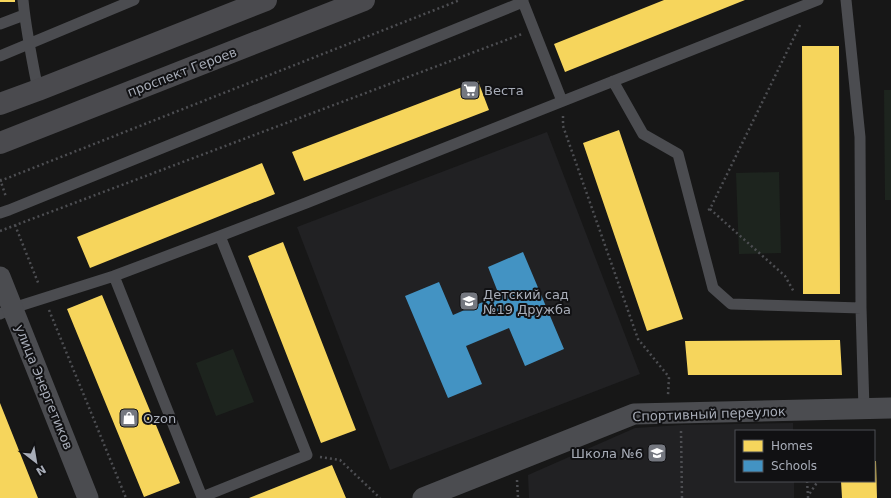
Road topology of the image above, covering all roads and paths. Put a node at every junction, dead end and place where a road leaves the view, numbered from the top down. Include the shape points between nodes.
1 (23, 0) edge
2 (134, 0) edge
3 (266, 0) edge
4 (364, 0) edge
5 (460, 0) edge
6 (846, 0) edge
7 (523, 1) edge
8 (815, 2) edge
9 (24, 15) junction
10 (0, 24) edge
11 (534, 30) junction
12 (29, 44) junction
13 (0, 56) edge
14 (613, 82) junction
15 (38, 90) junction
16 (562, 101) junction
17 (0, 104) edge
18 (0, 143) edge
19 (0, 180) edge
20 (710, 209) junction
21 (5, 211) edge
22 (694, 215) junction
23 (15, 225) junction
24 (0, 231) edge
25 (220, 236) junction
26 (114, 276) junction
27 (0, 277) edge
28 (45, 298) junction
29 (800, 306) junction
30 (861, 308) junction
31 (6, 311) edge
32 (891, 408) edge
33 (864, 409) junction
34 (674, 421) junction
35 (307, 455) junction
36 (807, 482) edge
37 (817, 482) edge
38 (200, 497) edge
39 (808, 497) edge
40 (88, 498) edge
41 (126, 498) edge
42 (380, 498) edge
43 (423, 498) edge
44 (682, 498) edge

1 - 9 lane
2 - 12 lane
3 - 15 main road
4 - 18 main road, проспект Героев
5 - 19 path
6 - 30 lane via 860,137
7 - 11 lane
7 - 21 lane
8 - 14 lane
8 - 20 path
9 - 10 lane
9 - 12 lane
11 - 16 lane
11 - 23 path
12 - 13 lane
12 - 15 lane
14 - 16 lane
14 - 22 lane via 643,134 678,154
15 - 17 main road
16 - 25 lane
16 - 34 path via 563,126 638,340 669,377
19 - 21 path
20 - 22 path
20 - 29 path via 785,276
21 - 23 path
22 - 29 lane via 713,288 731,304
23 - 24 path
23 - 28 path
25 - 26 lane
25 - 35 lane
26 - 28 lane
26 - 38 lane
27 - 31 street, улица Энергетиков
28 - 31 lane
28 - 41 path
29 - 30 lane
30 - 33 lane
31 - 40 street, улица Энергетиков
32 - 33 street, Спортивный переулок
33 - 34 street, Спортивный переулок
34 - 43 street, Спортивный переулок via 634,414
34 - 44 path
35 - 38 lane
35 - 42 path via 340,460
36 - 39 path
37 - 39 path

